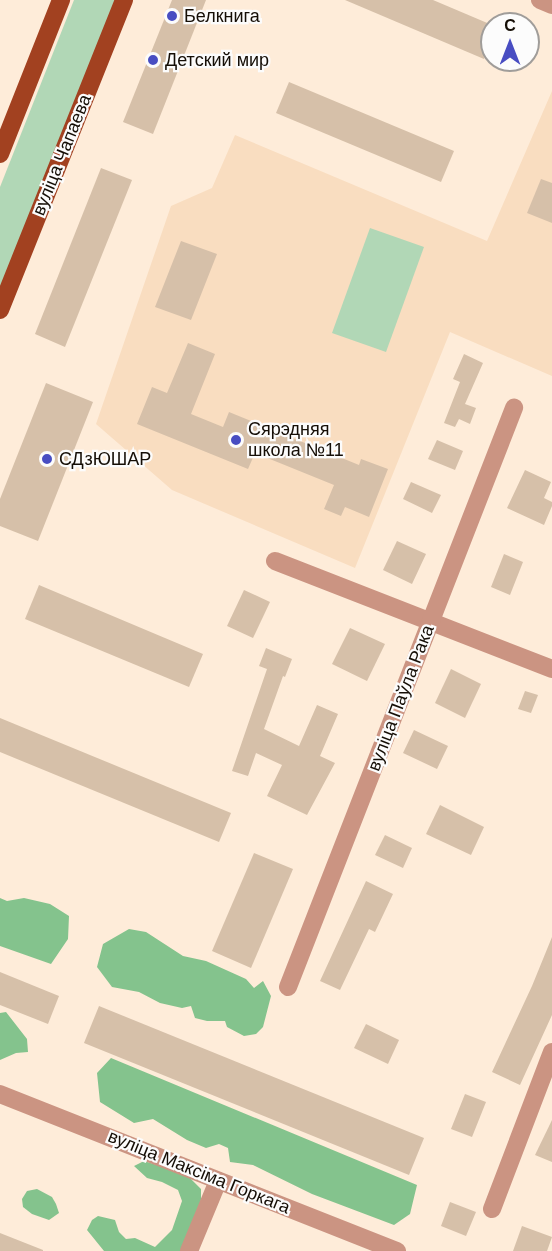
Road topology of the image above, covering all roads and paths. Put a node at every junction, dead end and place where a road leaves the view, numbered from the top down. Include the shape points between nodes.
1 (61, 0) edge
2 (124, 0) edge
3 (540, 0) edge
4 (552, 5) edge
5 (0, 154) edge
6 (0, 310) edge
7 (514, 408) dead end
8 (274, 561) dead end
9 (431, 620) junction
10 (552, 669) edge
11 (288, 987) dead end
12 (552, 1052) edge
13 (0, 1094) edge
14 (219, 1181) junction
15 (492, 1209) dead end
16 (189, 1251) edge
17 (397, 1251) edge

1 - 5 main road
2 - 6 main road, вуліца Чапаева
3 - 4 street
7 - 9 street, вуліца Паўла Рака
8 - 9 street
9 - 10 street
9 - 11 street, вуліца Паўла Рака
12 - 15 street
13 - 14 street, вуліца Максіма Горкага
14 - 16 street
14 - 17 street, вуліца Максіма Горкага

